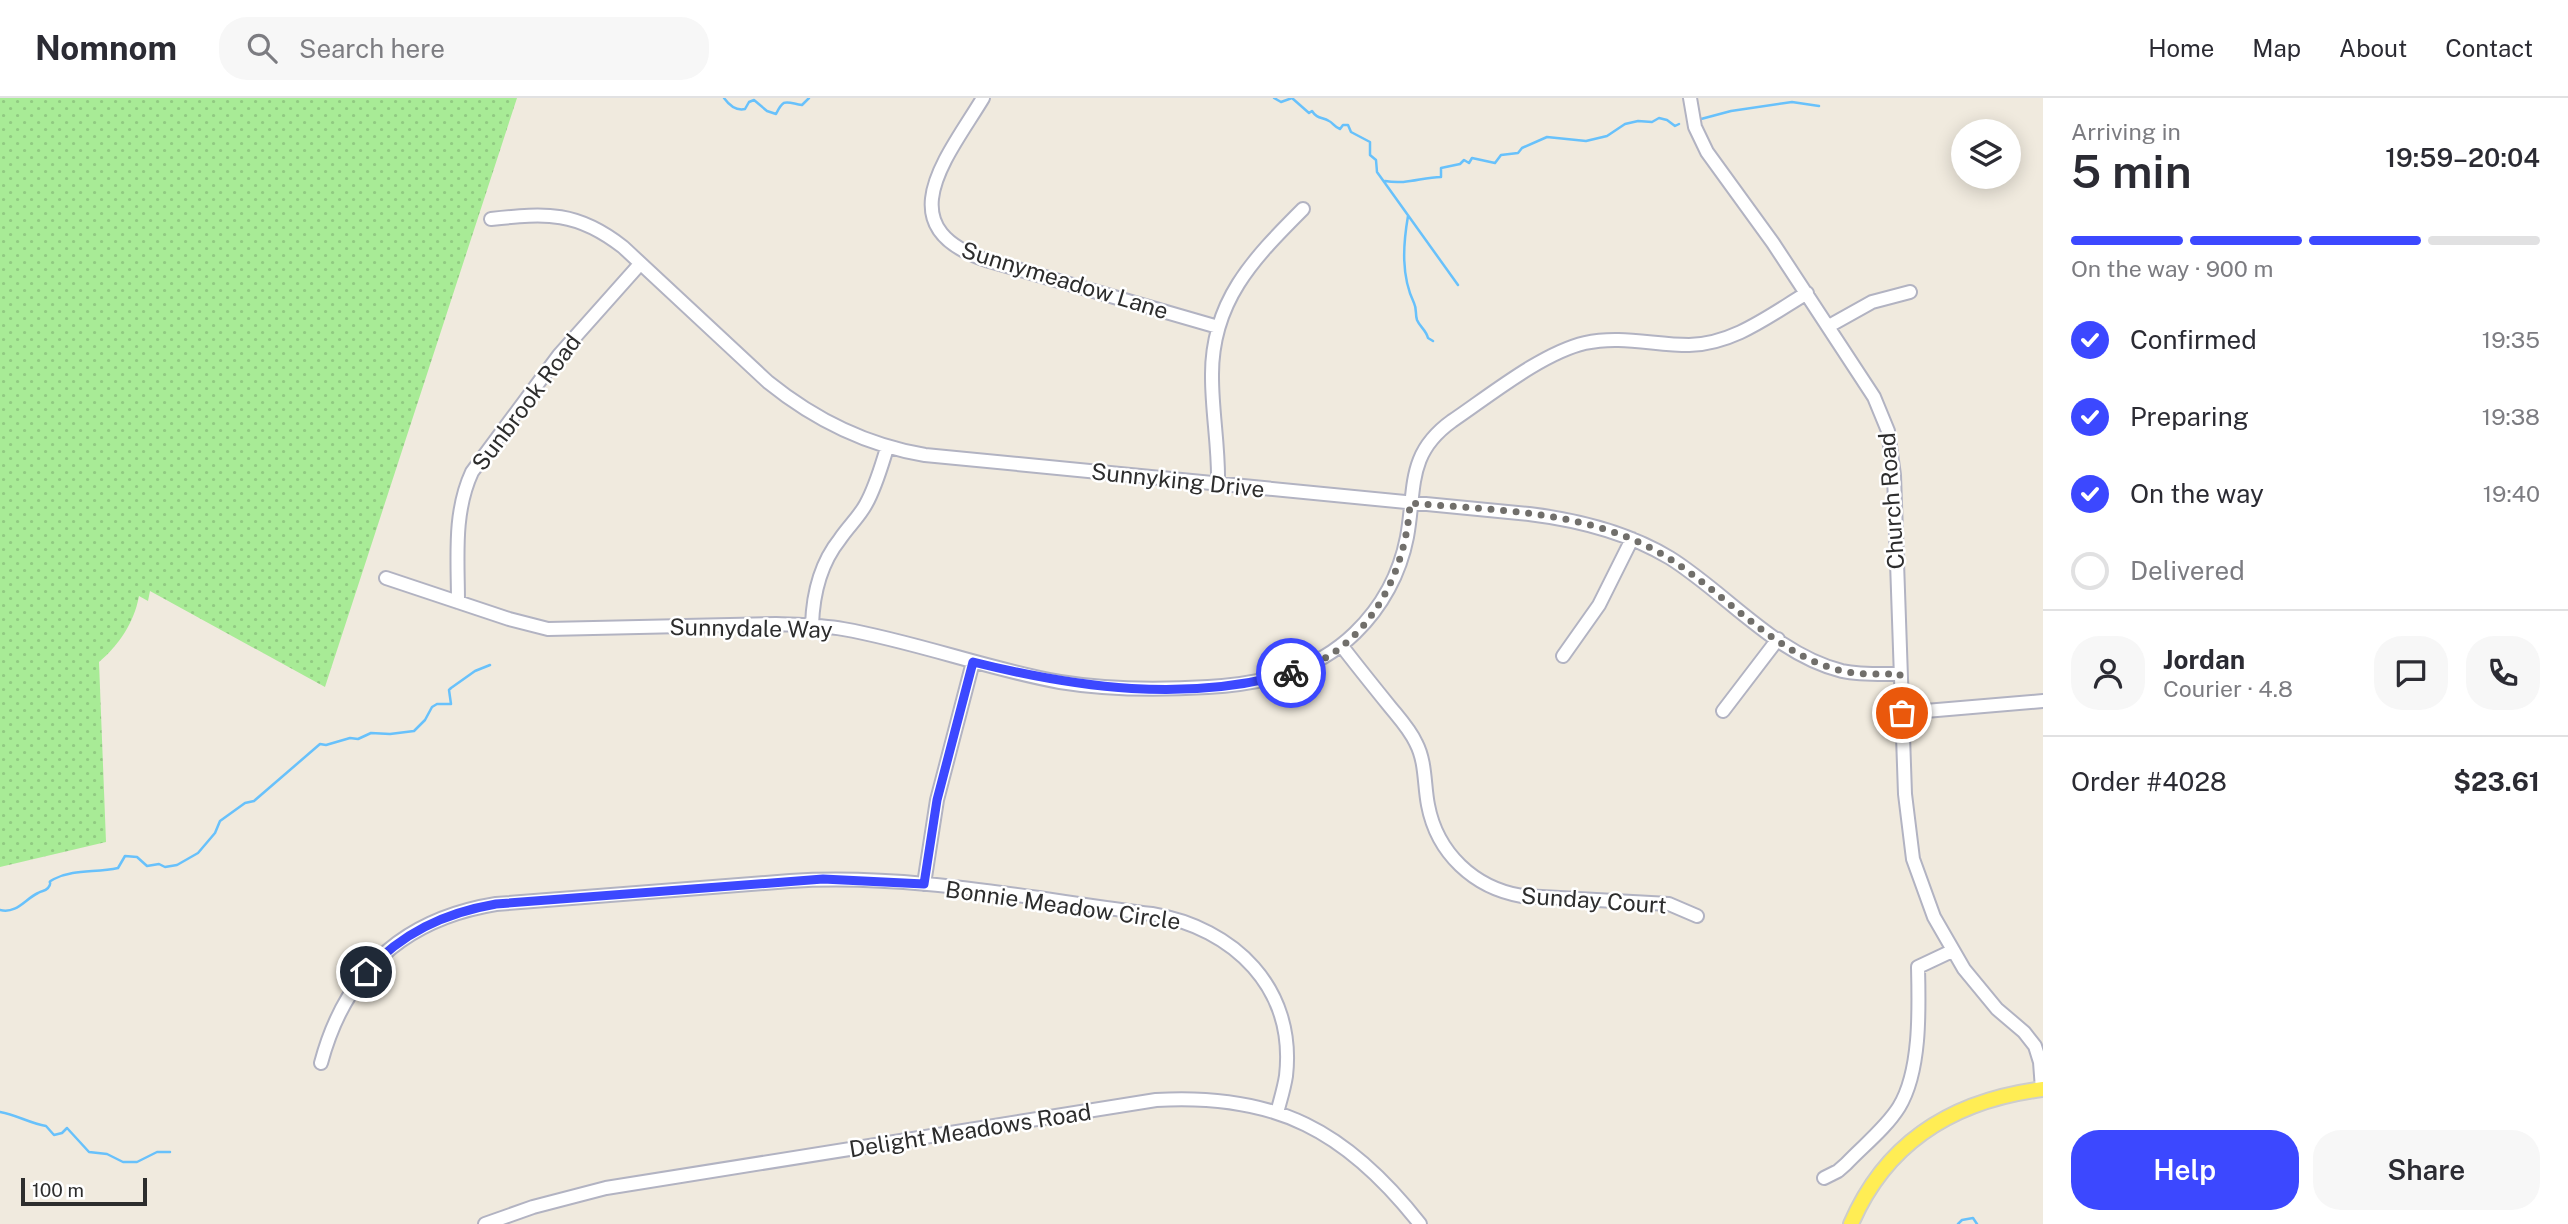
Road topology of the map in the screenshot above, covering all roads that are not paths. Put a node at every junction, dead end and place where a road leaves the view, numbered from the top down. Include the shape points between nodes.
1 (983, 98) edge
2 (1690, 98) edge
3 (1303, 209) dead end
4 (491, 219) dead end
5 (640, 264) junction
6 (1910, 292) dead end
7 (1807, 293) junction
8 (1829, 326) junction
9 (1218, 327) junction
10 (887, 448) junction
11 (1218, 484) junction
12 (1410, 503) junction
13 (1632, 539) junction
14 (386, 578) dead end
15 (458, 602) junction
16 (812, 625) junction
17 (1778, 639) junction
18 (1341, 645) junction
19 (1563, 656) dead end
20 (973, 662) junction
21 (1900, 674) junction
22 (2043, 701) edge
23 (1723, 711) dead end
24 (1902, 713) junction
25 (924, 884) junction
26 (1697, 916) dead end
27 (1952, 951) junction
28 (2024, 1032) junction
29 (2043, 1040) edge
30 (321, 1063) dead end
31 (2043, 1089) edge
32 (1277, 1114) junction
33 (1824, 1178) dead end
34 (499, 1221) edge
35 (485, 1224) edge
36 (1420, 1224) edge
37 (1851, 1224) edge

1 - 9 street, Sunnymeadow Lane via 933,185 933,213 945,240 986,260
2 - 7 street, Church Road via 1695,127 1707,152
3 - 9 street via 1252,262
4 - 5 street, Sunnyking Drive via 538,214 580,222 611,238
5 - 10 street, Sunnyking Drive via 790,400 837,428
5 - 15 street, Sunbrook Road via 559,355 472,472 458,517
6 - 8 street via 1872,302
7 - 8 street, Church Road
7 - 12 street, Sunnydale Way via 1745,331 1717,341 1689,345 1602,340 1555,354 1427,444 1416,468
8 - 21 street, Church Road via 1880,410 1891,442
9 - 11 street via 1212,378
10 - 11 street, Sunnyking Drive
10 - 16 street via 865,506 821,571
11 - 12 street, Sunnyking Drive
12 - 13 street, Sunnyking Drive via 1555,517
12 - 18 street, Sunnydale Way via 1406,544 1390,587
13 - 17 street, Sunnyking Drive via 1682,567
13 - 19 street via 1599,605
14 - 15 street, Sunnydale Way
15 - 16 street, Sunnydale Way via 548,629
16 - 20 street, Sunnydale Way
17 - 21 street, Sunnyking Drive via 1833,668
17 - 23 street
18 - 20 street, Sunnydale Way via 1313,664 1280,676 1243,684 1147,690 1093,686
18 - 26 street, Sunday Court via 1413,735 1422,755 1428,804 1438,835 1473,877 1513,895 1669,904
20 - 25 street via 937,800
21 - 24 street, Church Road
22 - 24 street
24 - 27 street, Church Road via 1911,848 1930,908
25 - 30 street, Bonnie Meadow Circle via 823,879 465,910 409,934 375,962 342,1005
25 - 32 street, Bonnie Meadow Circle via 1162,916 1223,939 1257,972 1280,1017 1286,1076
27 - 28 street, Church Road via 1977,987
27 - 33 street via 1918,967 1919,1031 1901,1104 1846,1164
28 - 29 street
28 - 31 street, Church Road via 2038,1053
31 - 37 main road via 1987,1099 1923,1131 1885,1168
32 - 34 street, Delight Meadows Road via 1234,1102 1156,1100 642,1182 565,1198
32 - 36 street, Delight Meadows Road via 1325,1135 1355,1155
34 - 35 street, Delight Meadows Road

